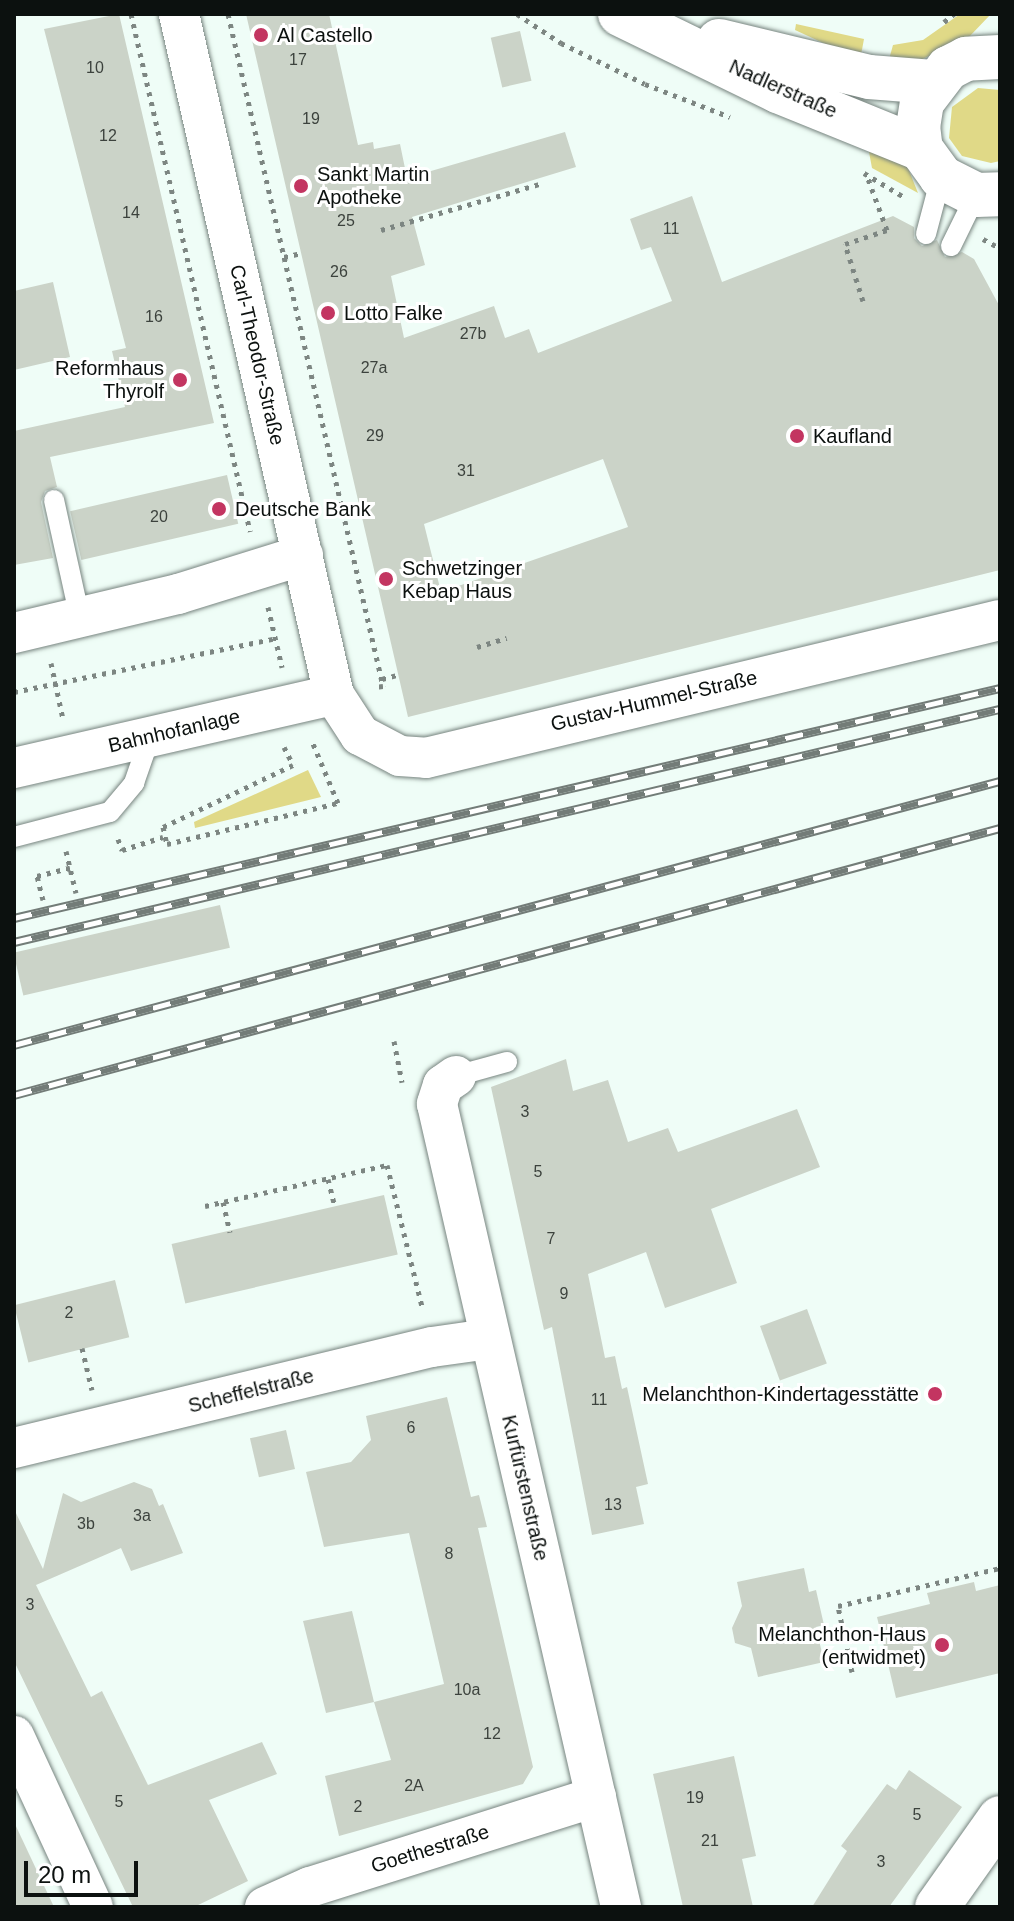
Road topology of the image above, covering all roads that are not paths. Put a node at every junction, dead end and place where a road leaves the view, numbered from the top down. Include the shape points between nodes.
1 (179, 14) edge
2 (633, 19) edge
3 (995, 48) edge
4 (933, 82) junction
5 (949, 183) edge
6 (926, 234) dead end
7 (951, 246) dead end
8 (54, 500) dead end
9 (303, 555) junction
10 (1000, 620) edge
11 (46, 626) edge
12 (334, 695) junction
13 (150, 737) junction
14 (14, 768) edge
15 (14, 837) edge
16 (507, 1062) dead end
17 (456, 1076) joint
18 (489, 1339) junction
19 (14, 1448) edge
20 (14, 1736) edge
21 (596, 1797) junction
22 (1000, 1818) edge
23 (93, 1907) edge
24 (265, 1907) edge
25 (621, 1907) edge
26 (937, 1907) edge

1 - 9 street, Carl-Theodor-Straße
2 - 4 street, Nadlerstraße via 869,77
2 - 5 street, Nadlerstraße
3 - 4 street via 948,68
4 - 5 street via 920,114
5 - 6 lane
5 - 7 lane
8 - 11 lane
9 - 11 street
9 - 12 street, Carl-Theodor-Straße
10 - 12 street, Gustav-Hummel-Straße via 426,758 400,756 360,735
12 - 13 street, Bahnhofanlage via 292,723
13 - 14 street, Bahnhofanlage
13 - 15 lane via 134,783 110,812
16 - 17 lane
17 - 18 street, Kurfürstenstraße via 443,1085 437,1104
18 - 19 street, Scheffelstraße via 432,1347
18 - 21 street, Kurfürstenstraße
20 - 23 street
21 - 24 street, Goethestraße via 310,1887
21 - 25 street, Kurfürstenstraße
22 - 26 street

